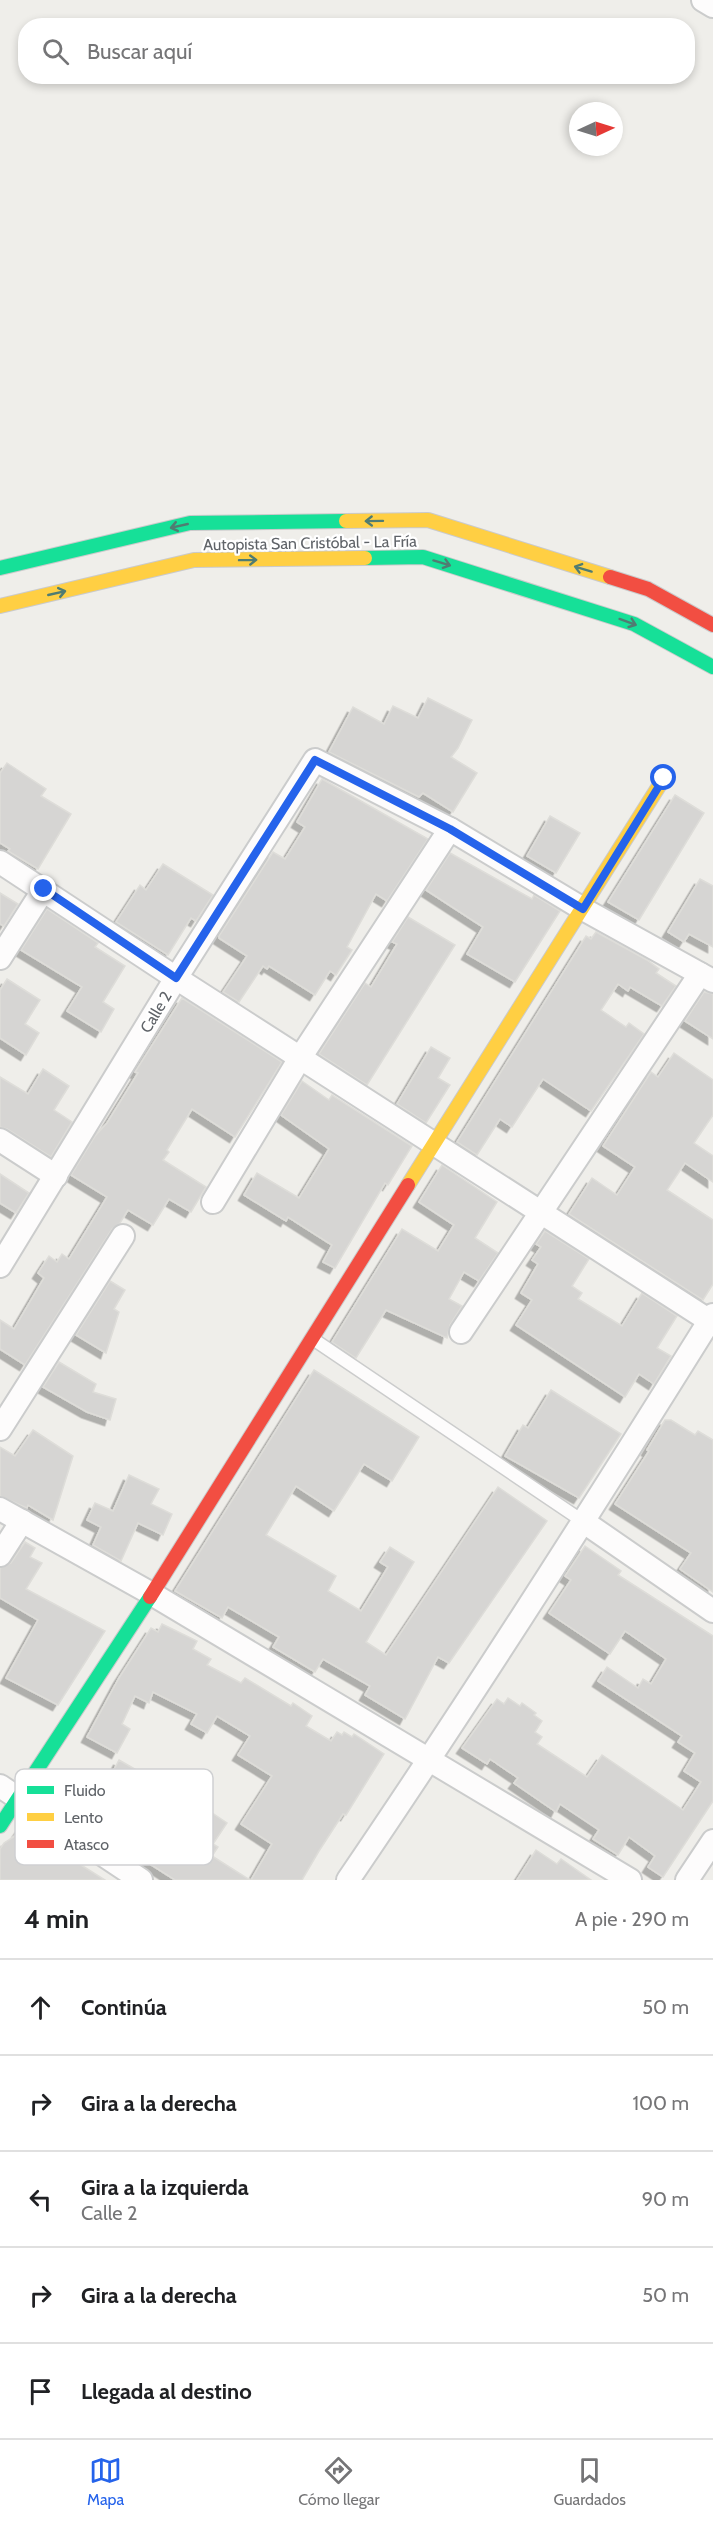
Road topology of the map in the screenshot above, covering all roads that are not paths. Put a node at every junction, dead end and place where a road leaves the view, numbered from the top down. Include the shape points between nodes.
1 (703, 0) edge
2 (713, 6) edge
3 (0, 568) edge
4 (0, 606) edge
5 (713, 624) edge
6 (713, 667) edge
7 (664, 778) dead end
8 (450, 829) junction
9 (0, 862) edge
10 (44, 889) junction
11 (583, 909) junction
12 (0, 958) edge
13 (707, 977) edge
14 (176, 978) junction
15 (300, 1058) junction
16 (0, 1140) edge
17 (434, 1144) junction
18 (56, 1176) junction
19 (213, 1202) dead end
20 (541, 1213) junction
21 (123, 1236) dead end
22 (0, 1266) edge
23 (712, 1320) edge
24 (461, 1332) dead end
25 (312, 1339) junction
26 (0, 1429) edge
27 (0, 1509) edge
28 (22, 1521) junction
29 (585, 1522) junction
30 (0, 1555) edge
31 (152, 1594) junction
32 (713, 1611) edge
33 (430, 1759) junction
34 (26, 1769) edge
35 (9, 1792) edge
36 (0, 1826) edge
37 (713, 1841) edge
38 (118, 1865) edge
39 (141, 1880) edge
40 (348, 1880) edge
41 (630, 1880) edge
42 (687, 1880) edge

1 - 2 street
5 -> 3 main road, Autopista San Cristóbal - La Fría via 648,589 428,520 190,523
4 -> 6 main road, Autopista San Cristóbal - La Fría via 194,560 423,557 634,624
7 - 11 main road
8 - 11 street
8 - 14 street, Calle 2 via 315,760
8 - 15 street
9 - 10 street
10 - 12 street
10 - 14 street
11 - 13 street
11 - 17 main road
13 - 20 street
14 - 15 street
14 - 18 street, Calle 2
15 - 17 street
15 - 19 street
16 - 18 street
17 - 20 street
17 - 25 main road
18 - 22 street, Calle 2
20 - 23 street
20 - 24 street
21 - 26 street
23 - 29 street
25 - 29 lane
25 - 31 main road
27 - 28 street
28 - 30 street
28 - 31 street
29 - 32 street
29 - 33 street
31 - 33 street
31 - 34 main road
33 - 40 street
33 - 41 street
35 - 36 main road
37 - 42 street
38 - 39 street

